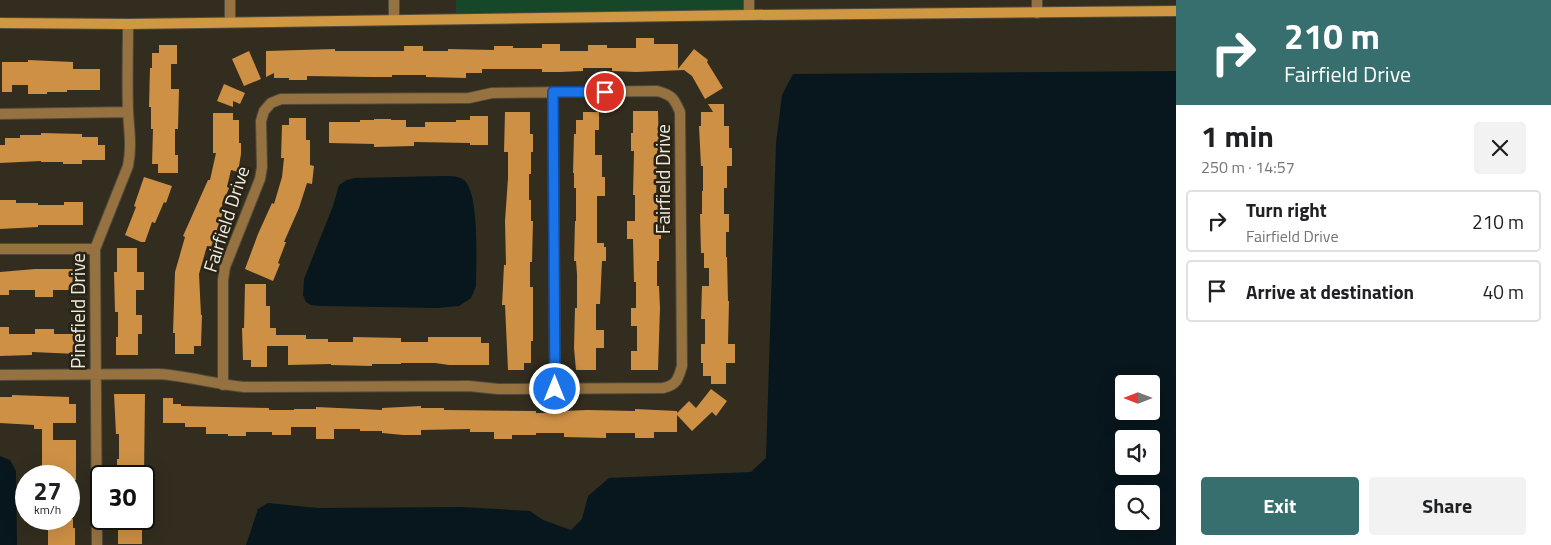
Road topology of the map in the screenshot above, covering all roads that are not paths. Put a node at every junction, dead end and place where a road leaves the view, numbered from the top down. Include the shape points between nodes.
1 (230, 0) edge
2 (394, 0) edge
3 (749, 0) edge
4 (1037, 0) edge
5 (1176, 11) edge
6 (1037, 13) junction
7 (749, 14) junction
8 (394, 19) junction
9 (230, 22) junction
10 (0, 24) edge
11 (128, 24) junction
12 (553, 92) junction
13 (128, 112) junction
14 (0, 114) edge
15 (0, 249) edge
16 (95, 249) junction
17 (95, 374) junction
18 (0, 375) edge
19 (223, 385) junction
20 (555, 389) junction
21 (97, 545) edge

1 - 9 street
2 - 8 street
3 - 7 street
4 - 6 street
5 - 6 street
6 - 7 street
7 - 8 street
8 - 9 street
9 - 11 street
10 - 11 street
11 - 13 street, Pinefield Drive
12 - 19 street, Fairfield Drive via 492,93 469,98 281,99 271,103 261,121 260,178 225,267
12 - 20 street
12 - 20 street, Fairfield Drive via 657,91 675,100 680,112 682,366 678,380 663,388
13 - 14 street
13 - 16 street, Pinefield Drive via 131,142 128,166
15 - 16 street
16 - 17 street, Pinefield Drive
17 - 18 street, Fairfield Drive
17 - 19 street, Fairfield Drive via 172,374
17 - 21 street, Pinefield Drive
19 - 20 street, Fairfield Drive

